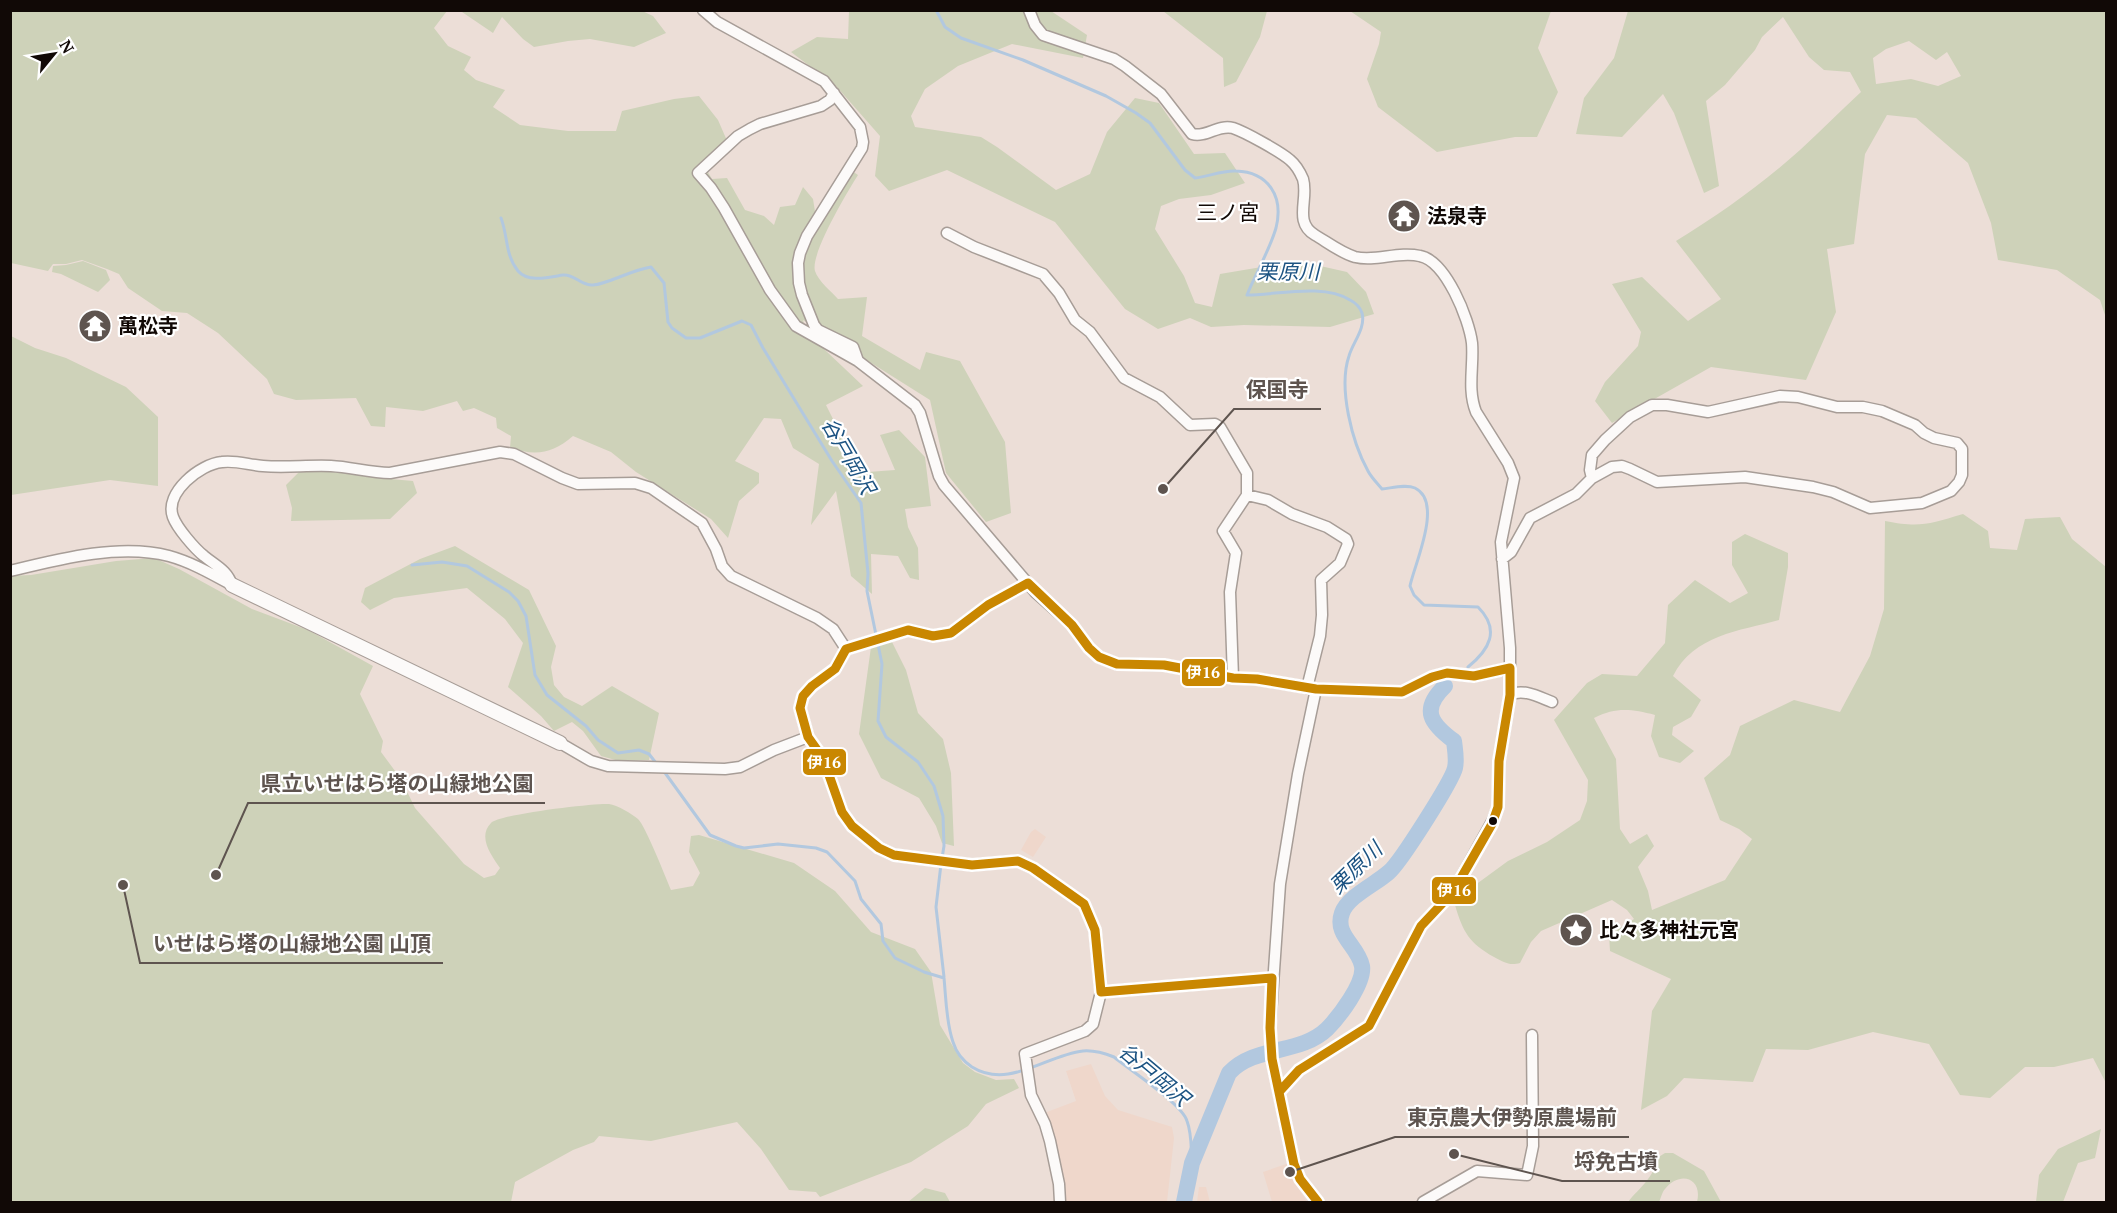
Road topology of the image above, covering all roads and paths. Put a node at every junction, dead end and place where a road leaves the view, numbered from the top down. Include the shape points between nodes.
1 (703, 10) edge
2 (1029, 10) edge
3 (834, 93) junction
4 (947, 233) dead end
5 (858, 361) junction
6 (1592, 478) junction
7 (1247, 495) junction
8 (1502, 559) junction
9 (10, 571) edge
10 (1028, 583) junction
11 (232, 585) junction
12 (846, 649) junction
13 (1510, 668) junction
14 (1233, 678) junction
15 (1312, 688) junction
16 (1510, 696) junction
17 (1552, 702) dead end
18 (808, 737) junction
19 (560, 743) joint
20 (1272, 978) junction
21 (1101, 992) junction
22 (1532, 1035) dead end
23 (1279, 1092) junction
24 (1060, 1203) edge
25 (1318, 1203) edge
26 (1423, 1203) edge

1 - 3 street via 717,22 824,81
2 - 8 street via 1043,36 1125,66 1161,94 1192,134 1229,127 1289,159 1302,177 1302,217 1314,235 1356,257 1410,254 1427,258 1439,267 1467,321 1472,402 1514,478 1501,542
3 - 5 street via 860,127 862,148 802,244 798,284 814,325 853,347
3 - 5 street via 821,106 760,124 738,136 698,173 724,208 791,320 801,330
4 - 7 street via 1042,274 1124,378 1160,397 1190,425 1220,427 1247,473
5 - 10 street via 915,405 941,481
6 - 6 street via 1606,469 1622,466 1657,482 1745,477 1833,492 1870,508 1922,503 1951,491 1962,475 1962,449 1957,443 1934,438 1882,411 1798,397 1780,396 1717,412 1652,405 1630,417 1592,455
6 - 8 street via 1576,494 1530,518
7 - 14 street via 1223,531 1236,553 1230,592
7 - 15 street via 1268,500 1327,527 1348,544 1340,562 1321,579 1320,636
8 - 13 street
9 - 11 street via 59,559 152,552 184,561
10 - 12 street via 988,605 951,633 933,636 908,630
10 - 14 street via 1100,657 1117,664 1164,665
11 - 12 street via 229,575 196,548 172,517 175,493 208,466 233,461 390,473 500,452 514,454 578,484 635,483 651,488 702,523 722,566 731,576 817,618 833,629
11 - 19 street
12 - 18 street via 835,669 803,696 801,716
13 - 15 street via 1474,676 1447,673 1402,692
13 - 16 street
14 - 15 street
15 - 20 street via 1280,884
16 - 17 street via 1517,692
16 - 23 street via 1499,761 1498,807 1462,878 1421,926 1369,1026 1299,1070
18 - 19 street via 740,767 725,769 608,766
18 - 21 street via 823,758 842,812 852,826 879,848 910,858 972,865 1018,861 1084,904 1095,930
20 - 21 street
20 - 23 street via 1270,1041
21 - 24 street via 1090,1028 1025,1054 1031,1095 1050,1142
22 - 26 street via 1533,1146 1527,1175 1477,1171
23 - 25 street via 1294,1164

